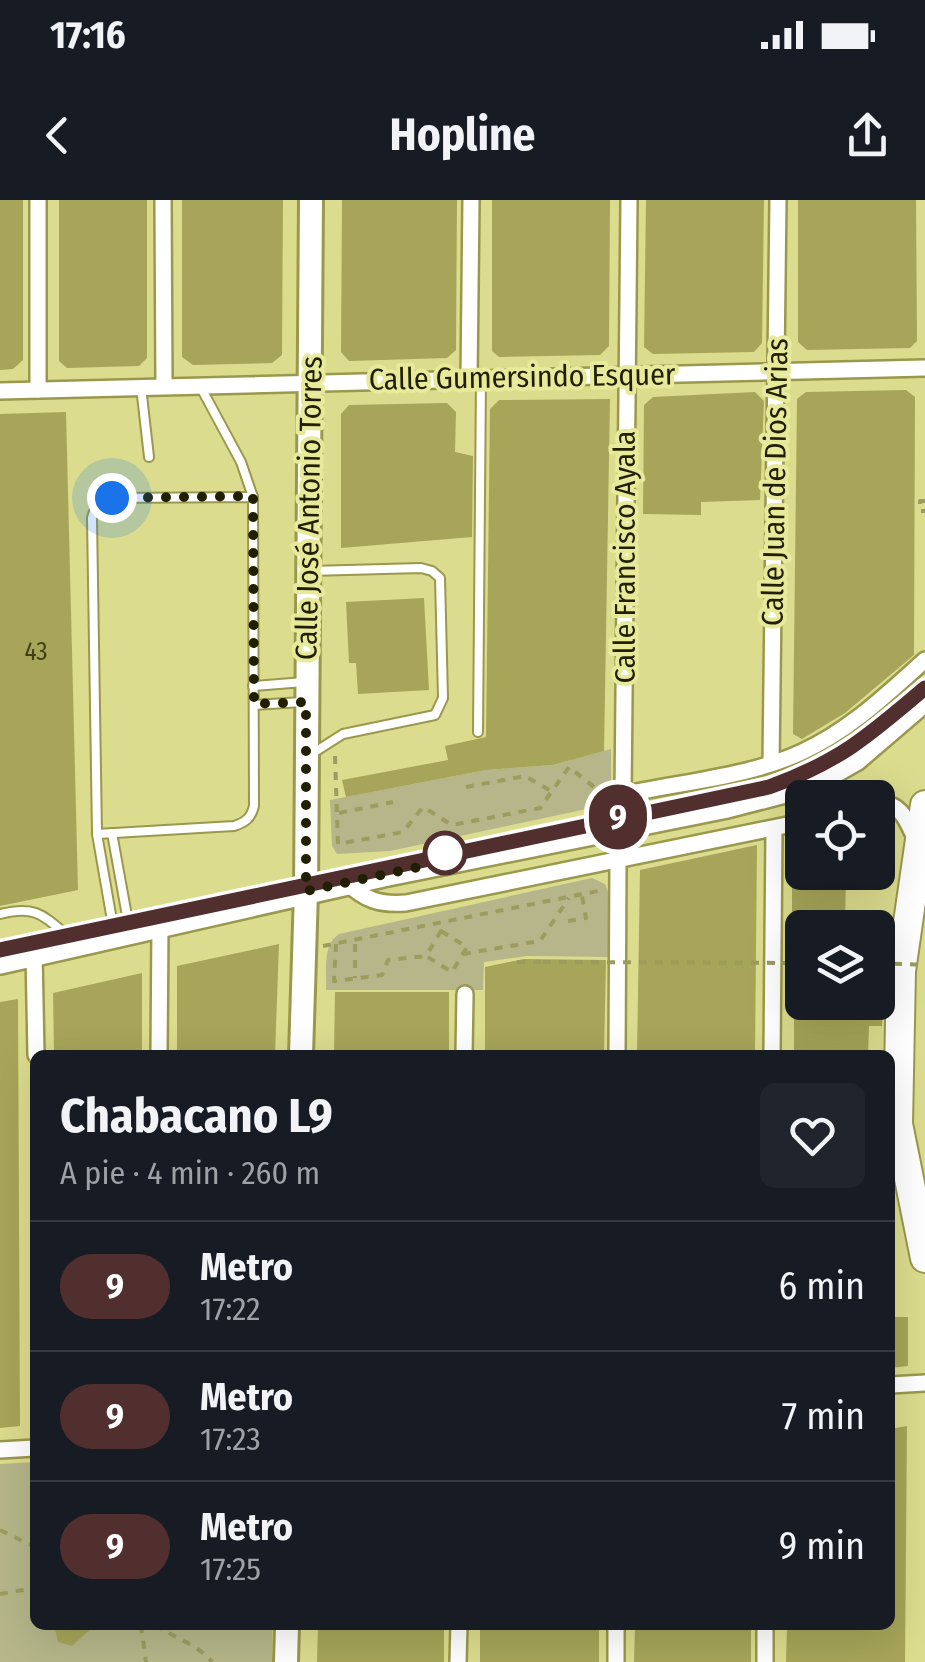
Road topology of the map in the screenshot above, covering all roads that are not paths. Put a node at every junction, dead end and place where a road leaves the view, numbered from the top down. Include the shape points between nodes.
1 (38, 200) edge
2 (163, 200) edge
3 (311, 200) edge
4 (471, 200) edge
5 (628, 200) edge
6 (778, 200) edge
7 (925, 368) edge
8 (778, 370) junction
9 (626, 374) junction
10 (475, 378) junction
11 (310, 382) junction
12 (164, 386) junction
13 (200, 386) junction
14 (140, 387) junction
15 (0, 390) edge
16 (38, 390) junction
17 (149, 458) dead end
18 (253, 496) junction
19 (308, 571) junction
20 (925, 660) edge
21 (254, 686) junction
22 (307, 692) junction
23 (925, 698) edge
24 (254, 704) junction
25 (478, 732) dead end
26 (306, 757) junction
27 (772, 763) junction
28 (925, 805) edge
29 (895, 808) edge
30 (785, 827) edge
31 (774, 830) junction
32 (112, 833) junction
33 (97, 834) junction
34 (919, 848) junction
35 (618, 862) junction
36 (346, 882) junction
37 (306, 891) junction
38 (0, 914) edge
39 (160, 925) junction
40 (122, 934) junction
41 (78, 944) junction
42 (34, 954) junction
43 (0, 961) edge
44 (464, 994) dead end
45 (36, 1050) edge
46 (159, 1050) edge
47 (301, 1050) edge
48 (464, 1050) edge
49 (617, 1050) edge
50 (772, 1050) edge
51 (925, 1258) edge
52 (925, 1383) edge
53 (895, 1386) edge
54 (30, 1448) edge
55 (0, 1450) edge
56 (287, 1630) edge
57 (459, 1630) edge
58 (616, 1630) edge
59 (766, 1630) edge
60 (286, 1662) edge
61 (458, 1662) edge
62 (616, 1662) edge
63 (765, 1662) edge

1 - 16 street
2 - 12 street
3 - 11 street, Calle José Antonio Torres
4 - 10 street
5 - 9 street, Calle Francisco Ayala
6 - 8 street, Calle Juan de Dios Arias
7 - 8 street, Calle Gumersindo Esquer
8 - 9 street, Calle Gumersindo Esquer
8 - 27 street, Calle Juan de Dios Arias
9 - 10 street, Calle Gumersindo Esquer
9 - 27 street, Calle Francisco Ayala via 623,795
10 - 11 street, Calle Gumersindo Esquer
10 - 25 lane
11 - 13 street, Calle Gumersindo Esquer
11 - 19 street, Calle José Antonio Torres
12 - 13 street, Calle Gumersindo Esquer
12 - 14 street, Calle Gumersindo Esquer
13 - 18 lane
14 - 16 street, Calle Gumersindo Esquer
14 - 17 lane
15 - 16 street, Calle Gumersindo Esquer
18 - 21 lane
18 - 33 lane via 112,498 94,508
19 - 22 street, Calle José Antonio Torres
19 - 26 lane via 421,568 440,578 443,698 435,715 343,734
20 - 27 street via 833,735
21 - 22 lane
21 - 24 lane
22 - 24 lane
22 - 26 street, Calle José Antonio Torres
23 - 36 main road via 855,758 790,790
24 - 32 lane via 254,806 244,823
26 - 37 street, Calle José Antonio Torres
28 - 34 highway
29 - 34 street
30 - 31 street
31 - 35 street
31 - 50 street
32 - 33 lane
32 - 40 lane
33 - 40 lane
34 - 51 highway via 901,971 898,1124
35 - 36 street via 406,903 362,898
35 - 49 street
36 - 37 main road
37 - 39 main road
37 - 47 street, Calle José Antonio Torres
38 - 41 lane via 24,908 40,913
39 - 40 main road
39 - 46 street
40 - 41 main road
41 - 42 main road
42 - 43 main road
42 - 45 street
44 - 48 street
52 - 53 street
54 - 55 street
56 - 60 street
57 - 61 street
58 - 62 street
59 - 63 street

